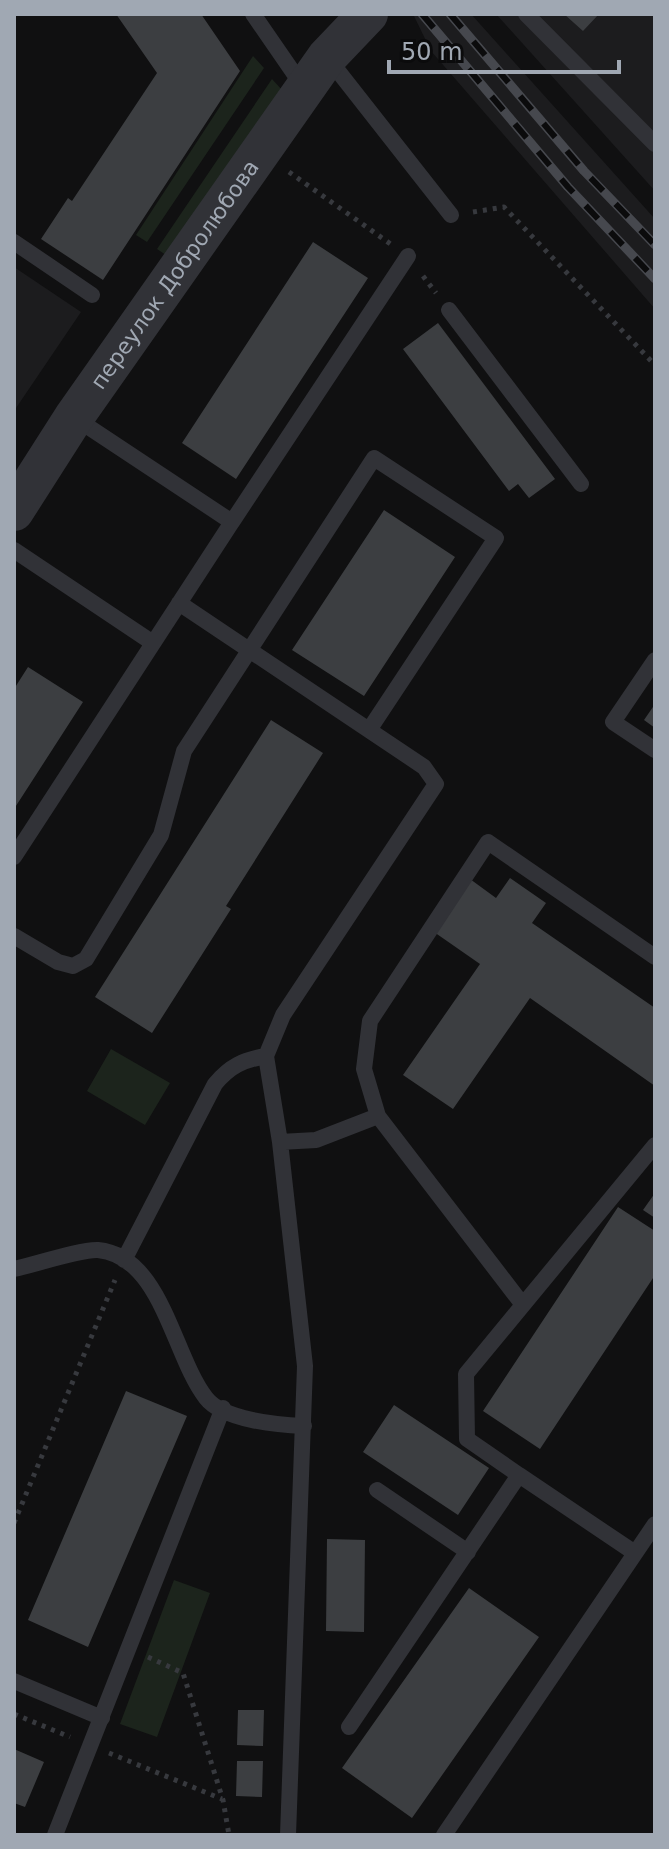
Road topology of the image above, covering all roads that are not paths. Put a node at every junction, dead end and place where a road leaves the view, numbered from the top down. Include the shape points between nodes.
1 (253, 14) edge
2 (526, 14) edge
3 (346, 37) edge
4 (305, 90) junction
5 (655, 144) edge
6 (451, 215) road end
7 (14, 242) edge
8 (408, 256) road end
9 (92, 295) dead end
10 (449, 310) dead end
11 (74, 417) junction
12 (581, 484) dead end
13 (14, 511) edge
14 (232, 522) junction
15 (14, 550) edge
16 (179, 603) junction
17 (153, 643) junction
18 (247, 650) junction
19 (655, 660) edge
20 (369, 730) junction
21 (655, 750) edge
22 (14, 857) edge
23 (14, 936) edge
24 (655, 957) edge
25 (266, 1056) junction
26 (378, 1116) junction
27 (280, 1142) junction
28 (655, 1145) edge
29 (124, 1260) junction
30 (14, 1269) edge
31 (523, 1305) junction
32 (223, 1408) junction
33 (304, 1426) junction
34 (519, 1475) junction
35 (377, 1490) dead end
36 (655, 1524) edge
37 (468, 1552) junction
38 (635, 1553) junction
39 (14, 1681) edge
40 (102, 1718) junction
41 (349, 1727) dead end
42 (55, 1835) edge
43 (288, 1835) edge
44 (444, 1835) edge

1 - 4 lane
2 - 5 lane
3 - 4 street, переулок Добролюбова
3 - 6 lane
4 - 11 street, переулок Добролюбова
7 - 9 lane
8 - 14 lane
10 - 12 lane
11 - 13 street, переулок Добролюбова
11 - 14 lane
14 - 16 lane
15 - 17 lane
16 - 17 lane
16 - 18 lane
17 - 22 lane
18 - 20 lane
18 - 20 lane via 374,458 496,538
18 - 23 lane via 184,751 161,835 86,959 73,966 58,962
19 - 21 lane via 613,722
20 - 25 lane via 424,767 436,784 283,1015
24 - 26 lane via 488,842 370,1021 364,1069
25 - 27 lane
25 - 29 lane via 227,1068 215,1084
26 - 27 lane via 316,1140
26 - 31 lane
27 - 33 lane via 305,1366
28 - 31 lane
29 - 30 lane via 98,1250
29 - 32 lane via 144,1275 207,1399
31 - 34 lane via 466,1374 467,1439
32 - 33 lane via 265,1425
32 - 40 lane
33 - 43 lane
34 - 37 lane
34 - 38 lane
35 - 37 lane
36 - 38 lane
37 - 41 lane
38 - 44 lane
39 - 40 lane
40 - 42 lane

